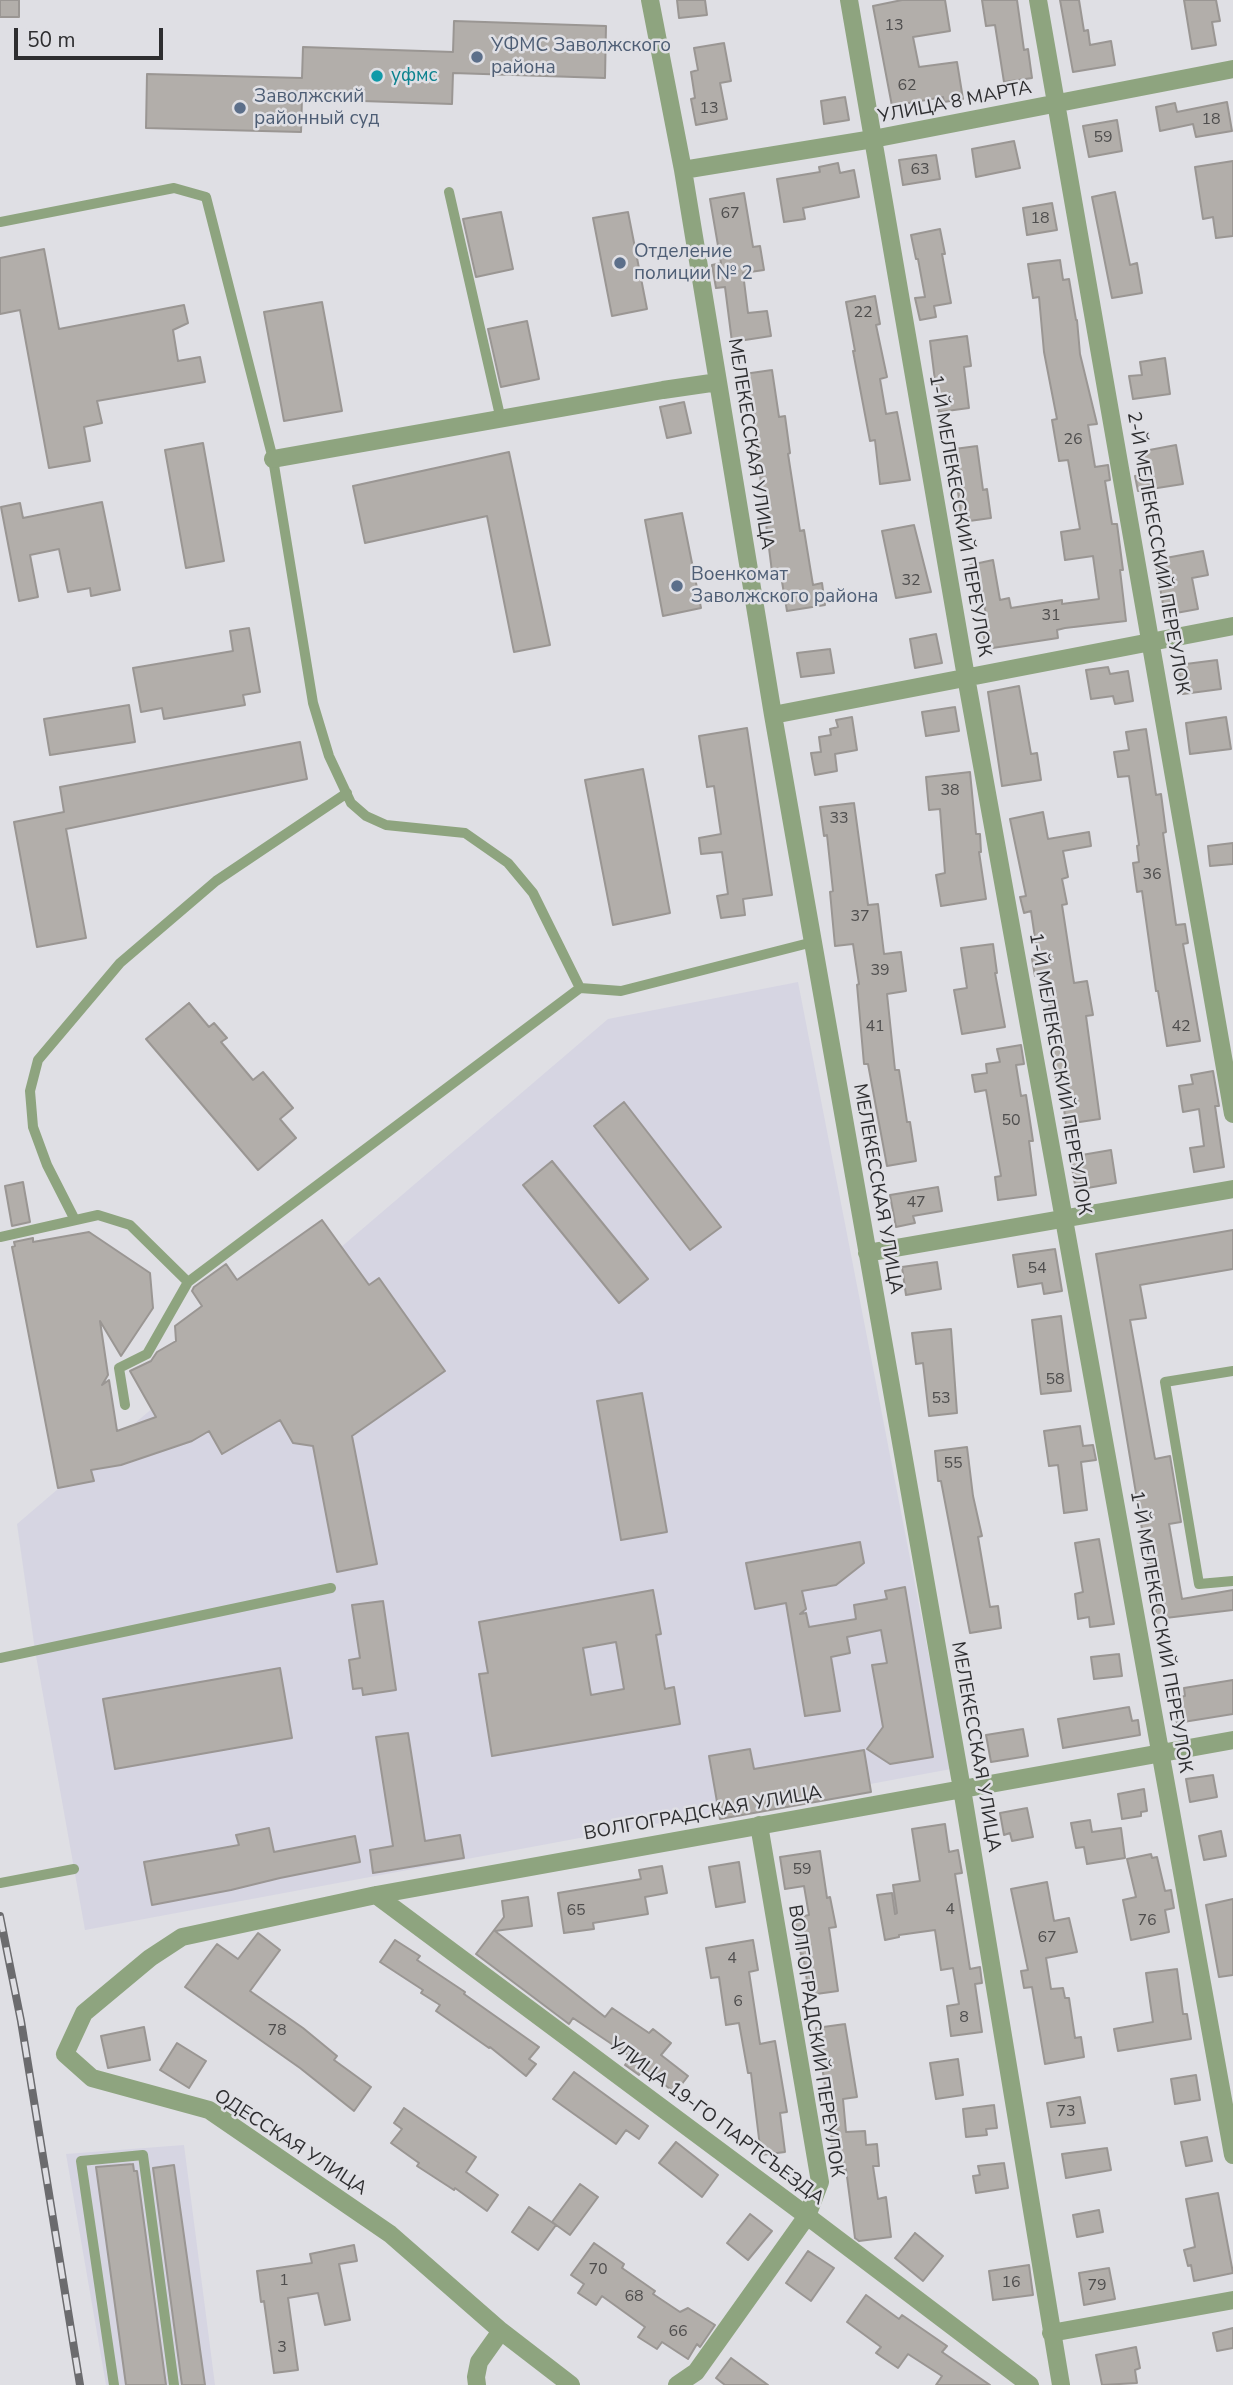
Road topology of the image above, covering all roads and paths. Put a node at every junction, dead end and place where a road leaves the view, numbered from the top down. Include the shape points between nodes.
1 (650, 0) edge
2 (849, 0) edge
3 (1038, 0) edge
4 (1233, 69) edge
5 (1056, 105) junction
6 (873, 139) junction
7 (682, 170) junction
8 (449, 192) dead end
9 (0, 222) edge
10 (718, 382) junction
11 (501, 420) junction
12 (272, 459) junction
13 (1233, 626) edge
14 (1152, 642) junction
15 (966, 677) junction
16 (773, 715) junction
17 (347, 793) junction
18 (813, 942) junction
19 (580, 988) junction
20 (1233, 1114) edge
21 (1233, 1189) edge
22 (1064, 1219) junction
23 (75, 1220) junction
24 (0, 1237) edge
25 (867, 1253) junction
26 (188, 1282) junction
27 (1233, 1371) edge
28 (125, 1405) dead end
29 (1233, 1581) edge
30 (331, 1588) dead end
31 (0, 1658) edge
32 (1233, 1740) edge
33 (1160, 1753) junction
34 (962, 1789) junction
35 (759, 1825) junction
36 (74, 1869) dead end
37 (0, 1884) edge
38 (376, 1895) junction
39 (182, 1937) joint
40 (1233, 2155) edge
41 (807, 2216) junction
42 (1233, 2300) edge
43 (501, 2331) junction
44 (1052, 2333) junction
45 (114, 2385) edge
46 (174, 2385) edge
47 (477, 2385) edge
48 (571, 2385) edge
49 (677, 2385) edge
50 (1030, 2385) edge
51 (1061, 2385) edge

1 - 7 street, МЕЛЕКЕССКАЯ УЛИЦА
2 - 6 street, 1-Й МЕЛЕКЕССКИЙ ПЕРЕУЛОК
3 - 5 street, 2-Й МЕЛЕКЕССКИЙ ПЕРЕУЛОК
4 - 5 street, УЛИЦА 8 МАРТА
5 - 6 street, УЛИЦА 8 МАРТА
5 - 14 street, 2-Й МЕЛЕКЕССКИЙ ПЕРЕУЛОК
6 - 7 street, УЛИЦА 8 МАРТА
6 - 15 street, 1-Й МЕЛЕКЕССКИЙ ПЕРЕУЛОК
7 - 10 street, МЕЛЕКЕССКАЯ УЛИЦА
8 - 11 lane
9 - 12 lane via 174,188 206,197
10 - 11 street
10 - 16 street, МЕЛЕКЕССКАЯ УЛИЦА
11 - 12 street
12 - 17 lane via 313,703 329,756
13 - 14 street
14 - 15 street
14 - 20 street, 2-Й МЕЛЕКЕССКИЙ ПЕРЕУЛОК
15 - 16 street
15 - 22 street, 1-Й МЕЛЕКЕССКИЙ ПЕРЕУЛОК
16 - 18 street, МЕЛЕКЕССКАЯ УЛИЦА
17 - 19 lane via 366,816 386,825 465,833 508,863 533,893
17 - 23 lane via 216,881 120,963 38,1060 30,1091 33,1127
18 - 19 lane via 621,991
18 - 25 street, МЕЛЕКЕССКАЯ УЛИЦА
19 - 26 lane
21 - 22 street
22 - 25 street
22 - 33 street, 1-Й МЕЛЕКЕССКИЙ ПЕРЕУЛОК
23 - 24 lane
23 - 26 lane via 98,1215 130,1225
25 - 34 street, МЕЛЕКЕССКАЯ УЛИЦА
26 - 28 lane via 147,1354 119,1368
27 - 29 lane via 1165,1382 1199,1584
30 - 31 lane
32 - 33 street, ВОЛГОГРАДСКАЯ УЛИЦА
33 - 34 street, ВОЛГОГРАДСКАЯ УЛИЦА
33 - 40 street, 1-Й МЕЛЕКЕССКИЙ ПЕРЕУЛОК
34 - 35 street, ВОЛГОГРАДСКАЯ УЛИЦА
34 - 44 street, МЕЛЕКЕССКАЯ УЛИЦА
35 - 38 street, ВОЛГОГРАДСКАЯ УЛИЦА
35 - 41 street, ВОЛГОГРАДСКИЙ ПЕРЕУЛОК via 820,2182
36 - 37 lane
38 - 39 street, ВОЛГОГРАДСКАЯ УЛИЦА
38 - 41 street, УЛИЦА 19-ГО ПАРТСЪЕЗДА
39 - 43 street, ОДЕССКАЯ УЛИЦА via 84,2013 65,2054 92,2078 208,2110 390,2234
41 - 49 street, ВОЛГОГРАДСКИЙ ПЕРЕУЛОК via 696,2372
41 - 50 street, УЛИЦА 19-ГО ПАРТСЪЕЗДА
42 - 44 street
43 - 47 street via 480,2362
43 - 48 street, ОДЕССКАЯ УЛИЦА
44 - 51 street, МЕЛЕКЕССКАЯ УЛИЦА
45 - 46 lane via 81,2161 143,2155

